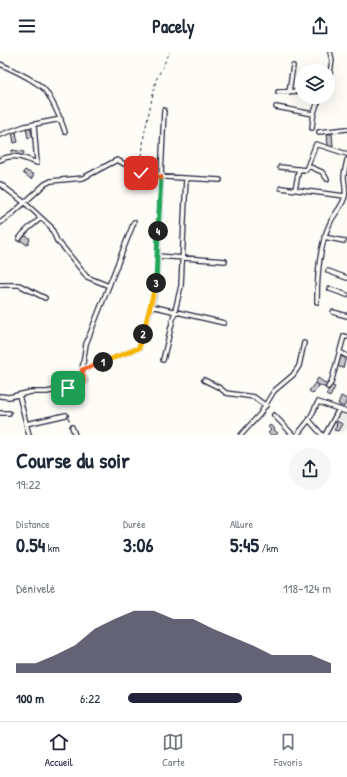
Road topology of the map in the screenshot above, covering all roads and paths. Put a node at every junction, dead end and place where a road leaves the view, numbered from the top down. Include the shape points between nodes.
1 (170, 52) edge
2 (330, 52) edge
3 (0, 64) edge
4 (331, 64) edge
5 (293, 66) dead end
6 (278, 92) dead end
7 (289, 92) junction
8 (295, 92) edge
9 (316, 104) edge
10 (276, 107) dead end
11 (164, 110) dead end
12 (313, 114) junction
13 (61, 119) junction
14 (34, 125) junction
15 (312, 128) dead end
16 (347, 129) edge
17 (65, 132) dead end
18 (319, 132) dead end
19 (0, 135) edge
20 (347, 154) edge
21 (0, 160) edge
22 (347, 160) edge
23 (308, 166) junction
24 (280, 167) dead end
25 (299, 169) junction
26 (141, 173) junction
27 (161, 177) junction
28 (186, 178) junction
29 (327, 179) dead end
30 (220, 180) dead end
31 (0, 184) edge
32 (281, 188) dead end
33 (295, 190) junction
34 (345, 196) junction
35 (24, 203) junction
36 (41, 218) junction
37 (134, 222) dead end
38 (0, 223) edge
39 (324, 237) junction
40 (19, 239) dead end
41 (344, 241) dead end
42 (157, 256) junction
43 (183, 258) junction
44 (225, 261) dead end
45 (328, 271) dead end
46 (347, 278) edge
47 (0, 285) edge
48 (109, 286) junction
49 (330, 289) dead end
50 (347, 295) edge
51 (45, 298) dead end
52 (317, 302) dead end
53 (150, 306) junction
54 (175, 312) junction
55 (333, 312) dead end
56 (347, 316) edge
57 (224, 323) dead end
58 (347, 337) edge
59 (304, 342) dead end
60 (340, 352) junction
61 (347, 356) edge
62 (163, 360) dead end
63 (82, 370) junction
64 (204, 380) dead end
65 (328, 387) dead end
66 (19, 395) junction
67 (0, 396) edge
68 (266, 406) junction
69 (339, 409) junction
70 (347, 412) edge
71 (0, 413) edge
72 (9, 413) dead end
73 (66, 415) joint
74 (274, 415) dead end
75 (309, 420) junction
76 (26, 424) junction
77 (72, 427) joint
78 (29, 435) edge
79 (75, 435) edge
80 (241, 435) edge
81 (293, 435) edge
82 (297, 435) edge
83 (324, 435) edge

1 - 26 path via 156,80 144,135
2 - 4 street
3 - 13 street via 44,89
5 - 7 street
6 - 7 street
7 - 8 street
9 - 12 street
10 - 12 street
11 - 27 street
12 - 15 street
13 - 14 street
13 - 17 street
14 - 19 street
14 - 21 street via 37,163 12,156
16 - 18 street
20 - 23 street via 316,144
22 - 34 street via 344,177
23 - 25 street via 306,170
23 - 29 street via 322,172
24 - 25 street
25 - 33 street
26 - 27 street
26 - 35 street via 117,160 83,178 45,184
27 - 28 street
27 - 42 street
28 - 30 street
28 - 43 street
31 - 35 street
32 - 33 street
33 - 34 street
34 - 39 street
35 - 36 street
35 - 38 street
36 - 40 street
36 - 48 street via 51,227 57,241 87,278
37 - 48 street
39 - 41 street
39 - 52 street via 317,283
42 - 43 street
42 - 53 street via 156,288
43 - 44 street
43 - 54 street via 182,286
45 - 46 street
47 - 51 street via 19,285
48 - 63 street via 86,344
49 - 50 street
53 - 54 street
53 - 63 street via 139,348
54 - 57 street
54 - 62 street
55 - 56 street
58 - 60 street via 344,336
59 - 68 street via 299,366 294,375 274,391
60 - 61 street
60 - 65 street
63 - 66 street via 85,381 80,387
64 - 68 street via 226,393 254,397
66 - 67 street
66 - 76 street
68 - 80 street
69 - 70 street
69 - 75 street via 318,402
69 - 83 street
71 - 72 street
73 - 76 street
73 - 77 path
74 - 81 street
75 - 82 street
75 - 83 street
76 - 78 street
77 - 79 street

